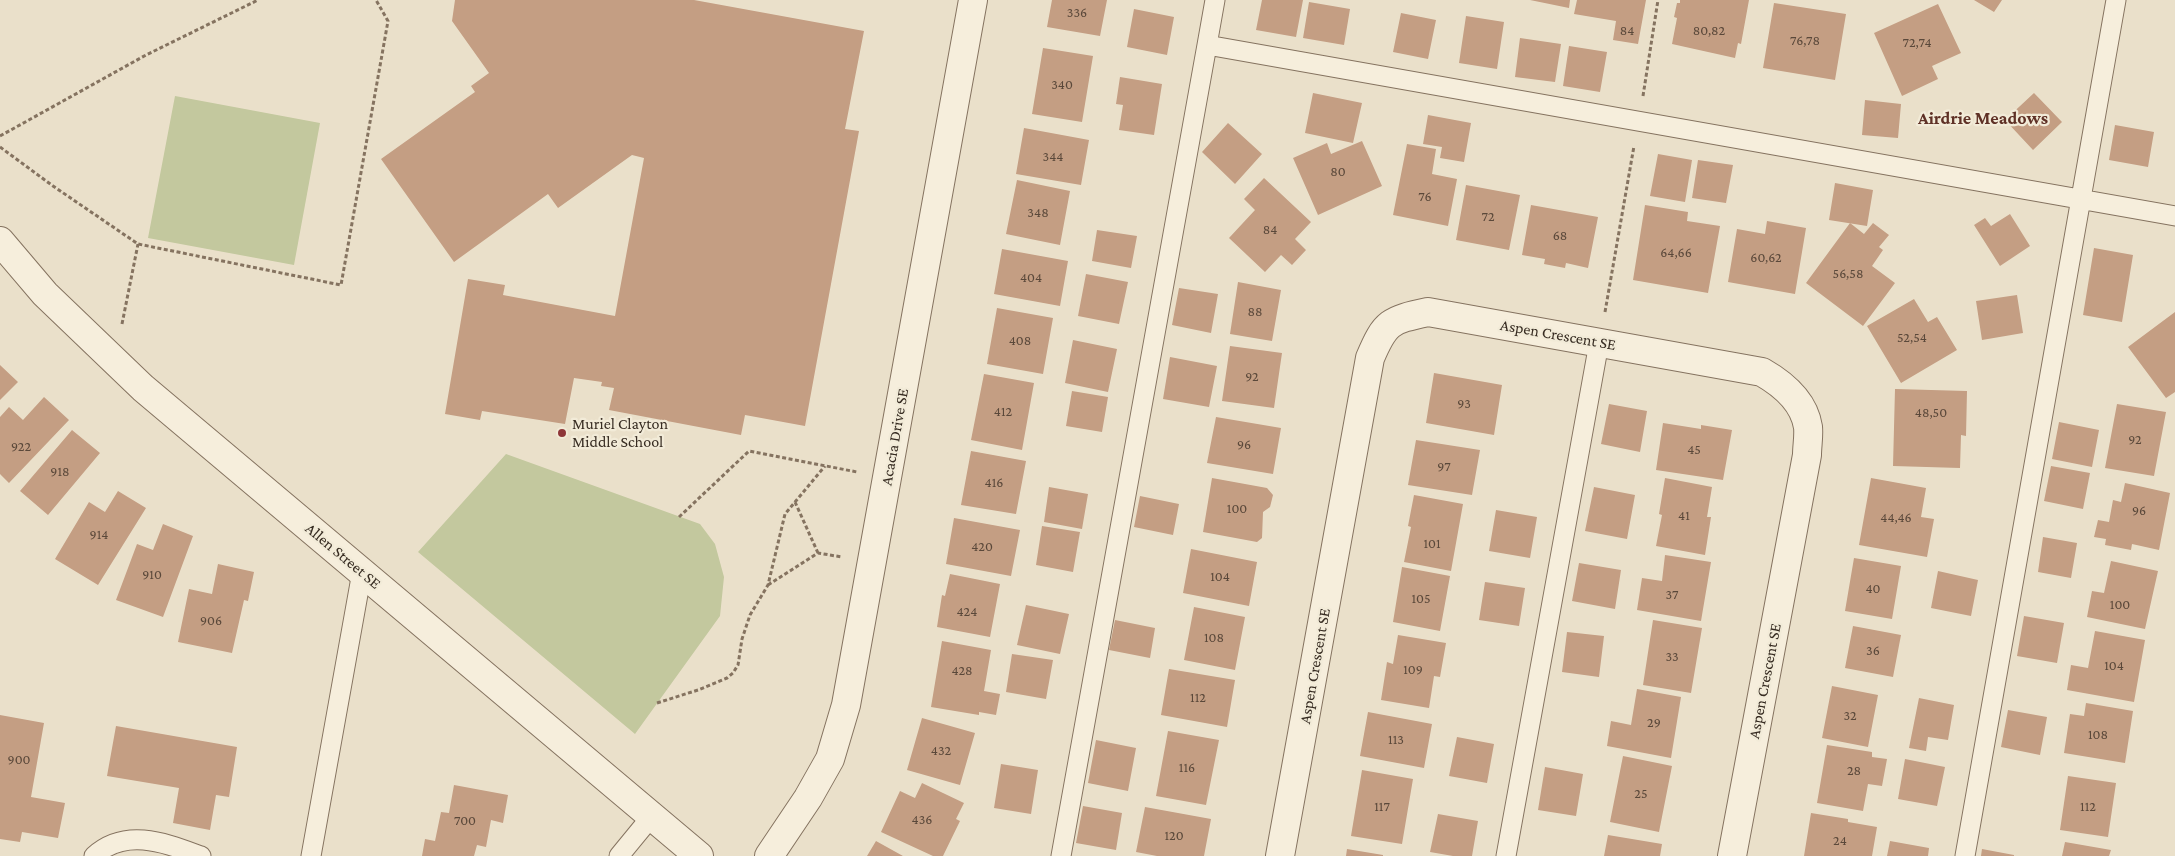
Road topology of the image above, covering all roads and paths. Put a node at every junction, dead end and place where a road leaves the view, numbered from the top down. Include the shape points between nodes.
1 (258, 0) edge
2 (376, 0) edge
3 (973, 0) edge
4 (1215, 0) edge
5 (1658, 0) edge
6 (2116, 0) edge
7 (1208, 45) junction
8 (1638, 121) junction
9 (0, 136) edge
10 (0, 146) edge
11 (2080, 199) junction
12 (2175, 216) edge
13 (0, 241) edge
14 (138, 244) junction
15 (1599, 342) junction
16 (114, 360) junction
17 (825, 466) junction
18 (887, 478) junction
19 (795, 502) junction
20 (679, 517) dead end
21 (818, 553) junction
22 (872, 561) junction
23 (362, 572) junction
24 (768, 585) junction
25 (657, 703) dead end
26 (651, 817) junction
27 (94, 856) edge
28 (201, 856) edge
29 (311, 856) edge
30 (619, 856) edge
31 (699, 856) edge
32 (769, 856) edge
33 (1061, 856) edge
34 (1280, 856) edge
35 (1506, 856) edge
36 (1732, 856) edge
37 (1965, 856) edge

1 - 9 path via 146,55
2 - 14 path via 388,21 341,285
3 - 18 street, Acacia Drive SE
4 - 7 lane
5 - 8 path
6 - 11 lane
7 - 8 lane
7 - 33 lane
8 - 11 lane
8 - 15 path
10 - 14 path
11 - 12 lane
11 - 37 lane
13 - 16 street, Allen Street SE via 45,294
14 - 16 path
15 - 34 street, Aspen Crescent SE via 1428,312 1386,326 1370,358
15 - 35 lane
15 - 36 street, Aspen Crescent SE via 1762,372 1782,384 1800,406 1808,427 1807,455
16 - 23 street, Allen Street SE
17 - 18 path
17 - 19 path
17 - 20 path via 749,451
18 - 22 street, Acacia Drive SE
19 - 21 path
19 - 24 path via 782,519
21 - 22 path
21 - 24 path
22 - 32 street, Acacia Drive SE via 846,704 830,758
23 - 26 street, Allen Street SE
23 - 29 lane
24 - 25 path via 750,614 738,666 733,673 698,690
26 - 30 lane
26 - 31 street, Allen Street SE
27 - 28 lane via 117,842 131,838

